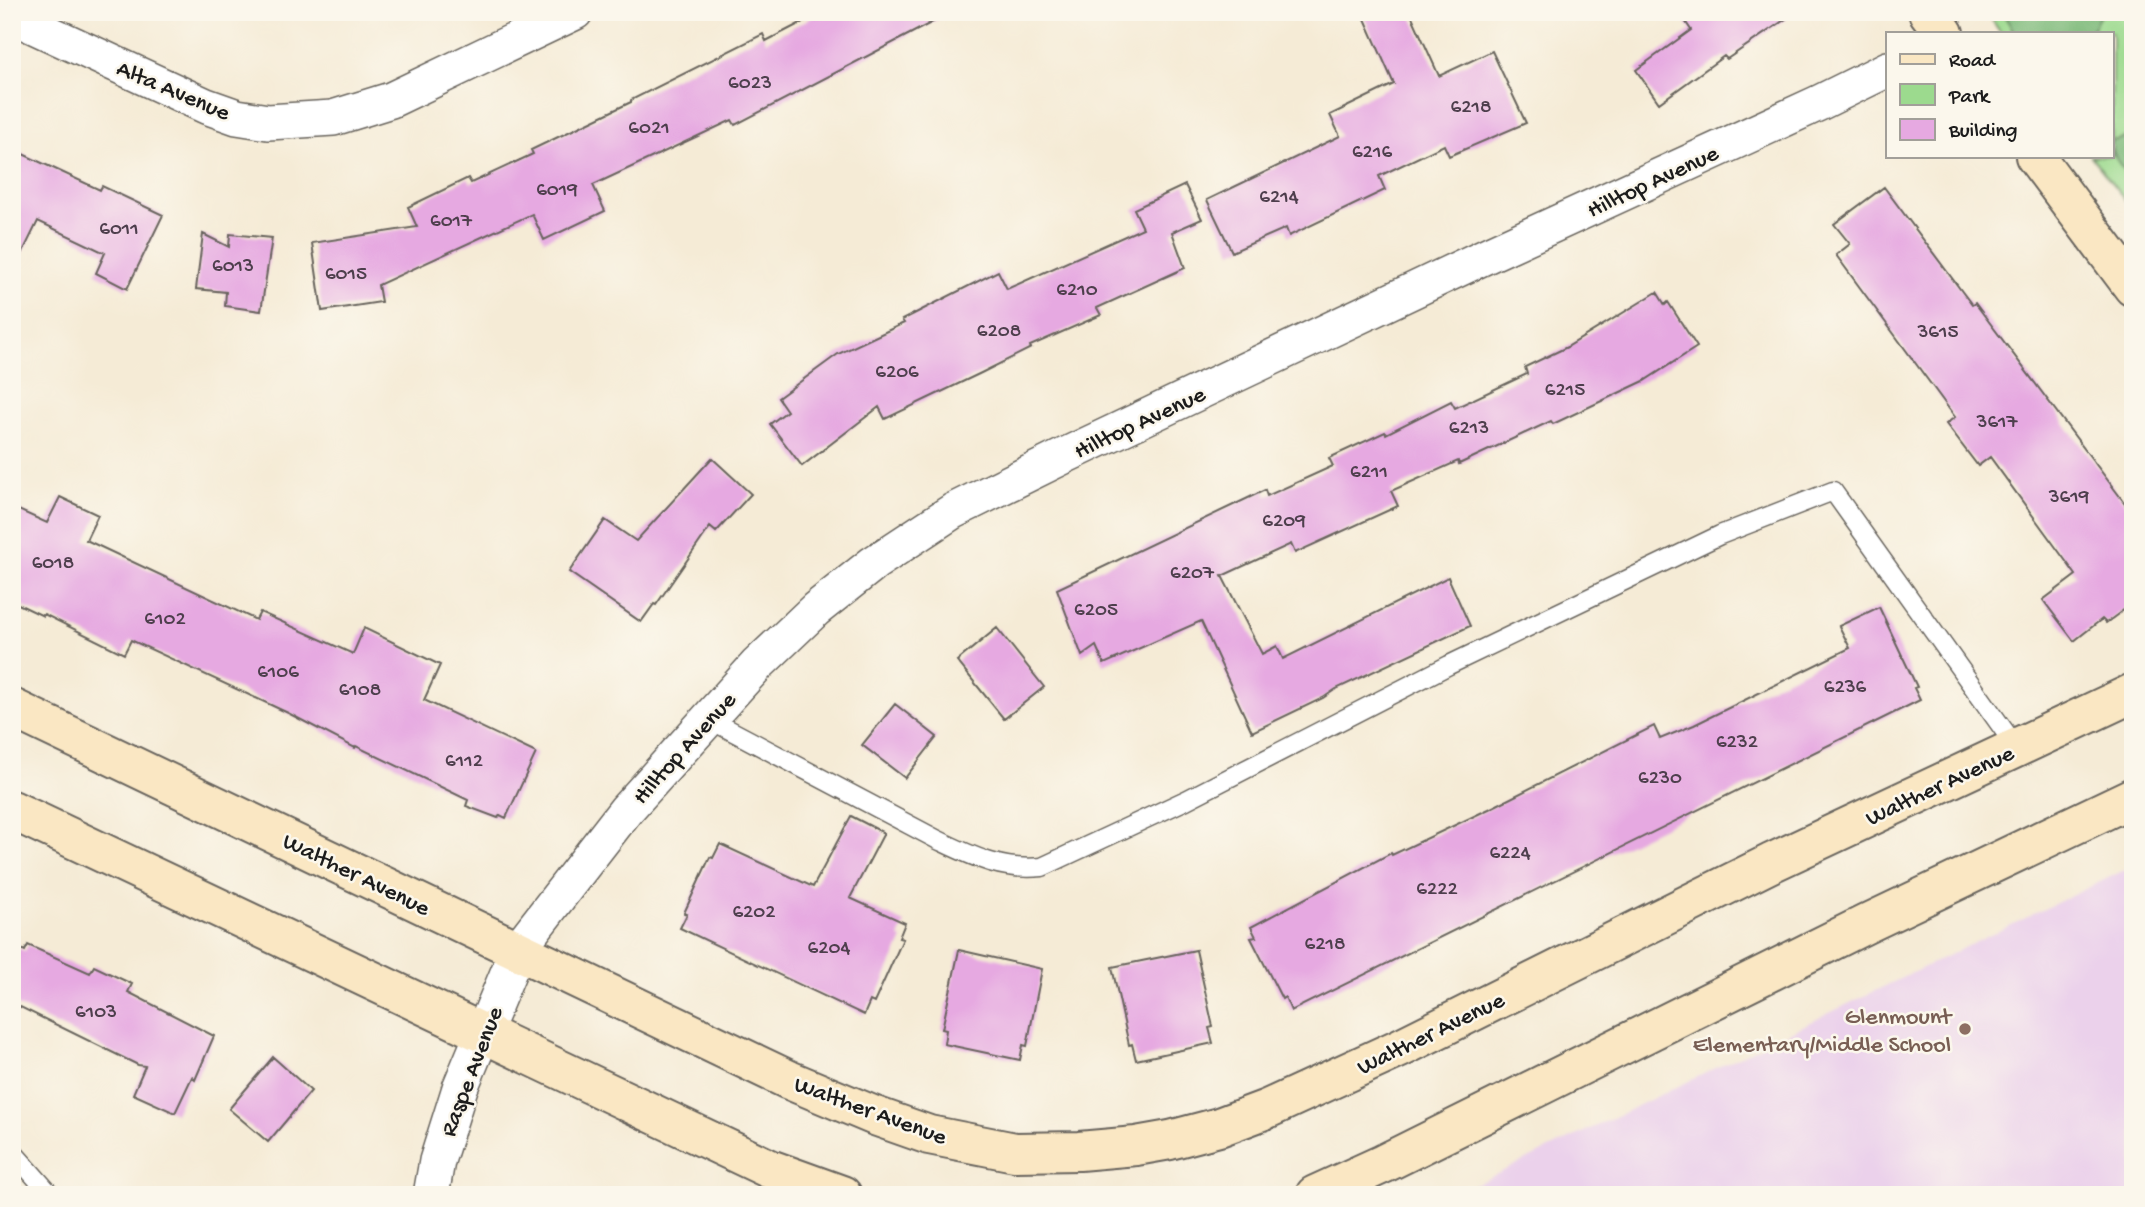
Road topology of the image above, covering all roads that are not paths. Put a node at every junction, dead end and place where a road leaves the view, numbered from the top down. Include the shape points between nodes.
1 (575, 12) edge
2 (1928, 12) edge
3 (12, 16) edge
4 (1943, 32) edge
5 (1886, 70) edge
6 (2036, 158) edge
7 (2133, 287) edge
8 (2133, 693) edge
9 (12, 708) edge
10 (709, 719) junction
11 (2016, 747) junction
12 (2133, 797) edge
13 (12, 810) edge
14 (518, 949) junction
15 (483, 1032) junction
16 (12, 1152) edge
17 (51, 1195) edge
18 (431, 1195) edge
19 (842, 1195) edge
20 (1315, 1195) edge

1 - 3 street, Alta Avenue via 391,100 333,118 268,122 206,106
2 - 4 main road
5 - 10 street, Hilltop Avenue via 953,511 874,563 816,609
6 - 7 main road
8 - 11 main road, Walther Avenue
9 - 14 main road, Walther Avenue
10 - 11 lane via 971,855 1013,868 1042,867 1707,541 1833,491
10 - 14 street, Hilltop Avenue via 625,810
11 - 14 main road, Walther Avenue via 1279,1103 1219,1127 1136,1146 1015,1152 929,1135 789,1080
12 - 20 main road
13 - 15 main road
14 - 15 street, Raspe Avenue
15 - 18 street, Raspe Avenue via 460,1088
15 - 19 main road via 770,1169
16 - 17 lane

